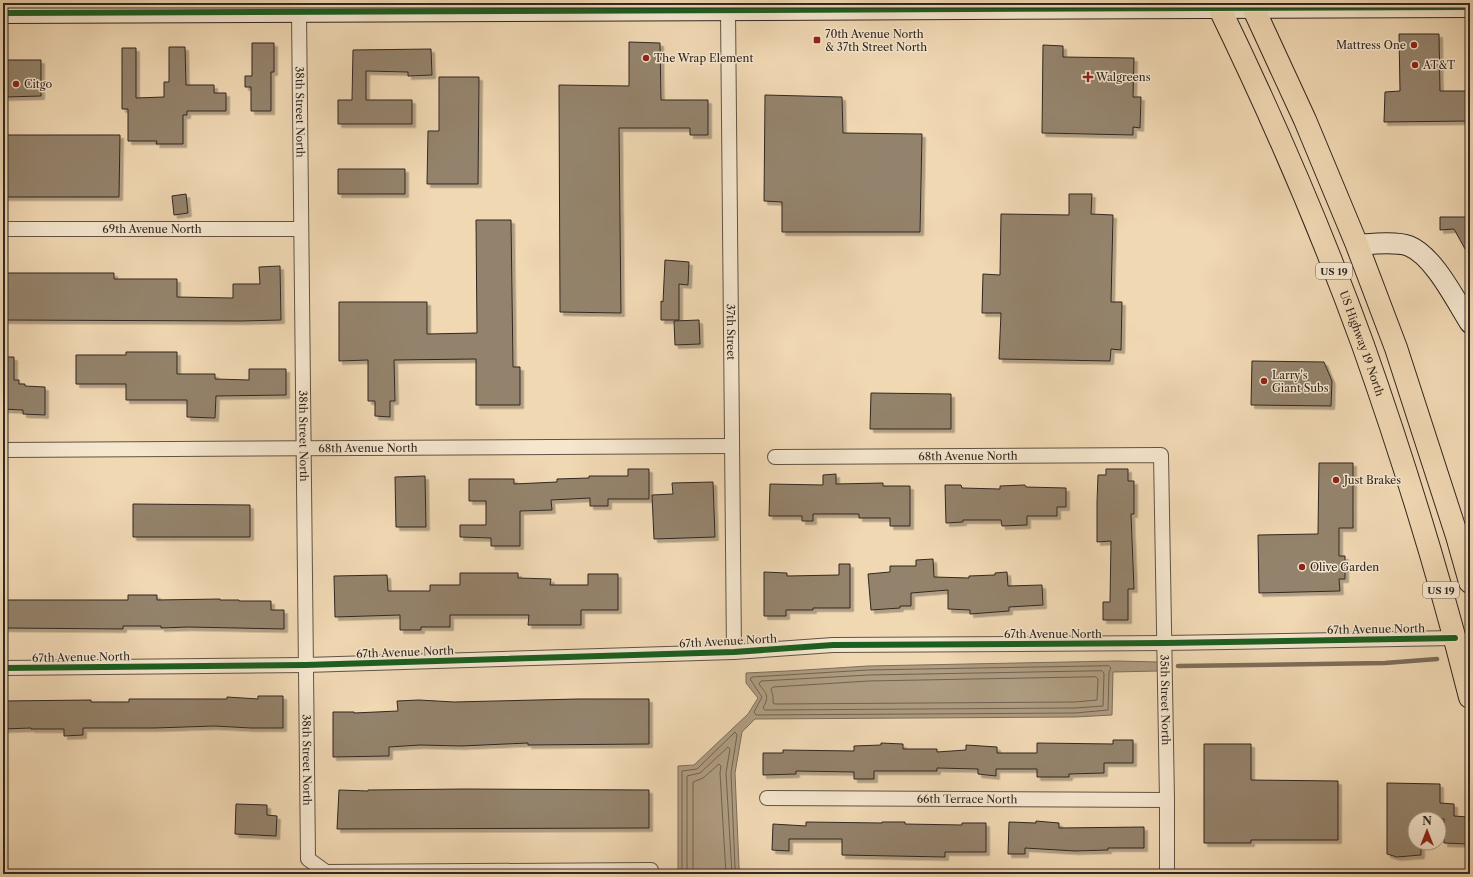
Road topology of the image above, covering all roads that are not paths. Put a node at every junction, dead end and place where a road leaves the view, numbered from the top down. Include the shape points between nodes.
1 (1252, 5) edge
2 (1468, 5) edge
3 (1219, 6) edge
4 (728, 11) junction
5 (3, 13) edge
6 (299, 13) junction
7 (3, 228) edge
8 (301, 229) junction
9 (1356, 245) junction
10 (1470, 323) edge
11 (732, 446) junction
12 (304, 448) junction
13 (3, 450) edge
14 (1161, 455) joint
15 (775, 457) dead end
16 (1470, 582) edge
17 (1455, 638) junction
18 (1165, 643) junction
19 (734, 652) junction
20 (306, 665) junction
21 (3, 668) edge
22 (1470, 697) edge
23 (767, 798) dead end
24 (1167, 800) junction
25 (651, 870) dead end
26 (1167, 874) edge

1 - 2 street
1 - 3 street
1 - 9 highway, US 19 via 1305,120
3 - 4 street
3 - 17 highway, US Highway 19 North / US 19 via 1275,126 1363,345 1428,542
4 - 6 street
4 - 11 street, 37th Street
5 - 6 street
6 - 8 street, 38th Street North
7 - 8 street, 69th Avenue North
8 - 12 street, 38th Street North
9 - 10 street via 1398,244 1421,253 1433,265
9 - 16 highway, US 19 via 1399,356
11 - 12 street, 68th Avenue North
11 - 19 street, 37th Street
12 - 13 street, 68th Avenue North
12 - 20 street, 38th Street North
14 - 15 street, 68th Avenue North
14 - 18 street, 35th Street North
17 - 18 street, 67th Avenue North
17 - 22 highway, US Highway 19 North / US 19
18 - 19 street, 67th Avenue North via 833,645
18 - 24 street, 35th Street North
19 - 20 street, 67th Avenue North
20 - 21 street, 67th Avenue North
20 - 25 street, 38th Street North via 308,859 326,872
23 - 24 street, 66th Terrace North
24 - 26 street, 35th Street North

